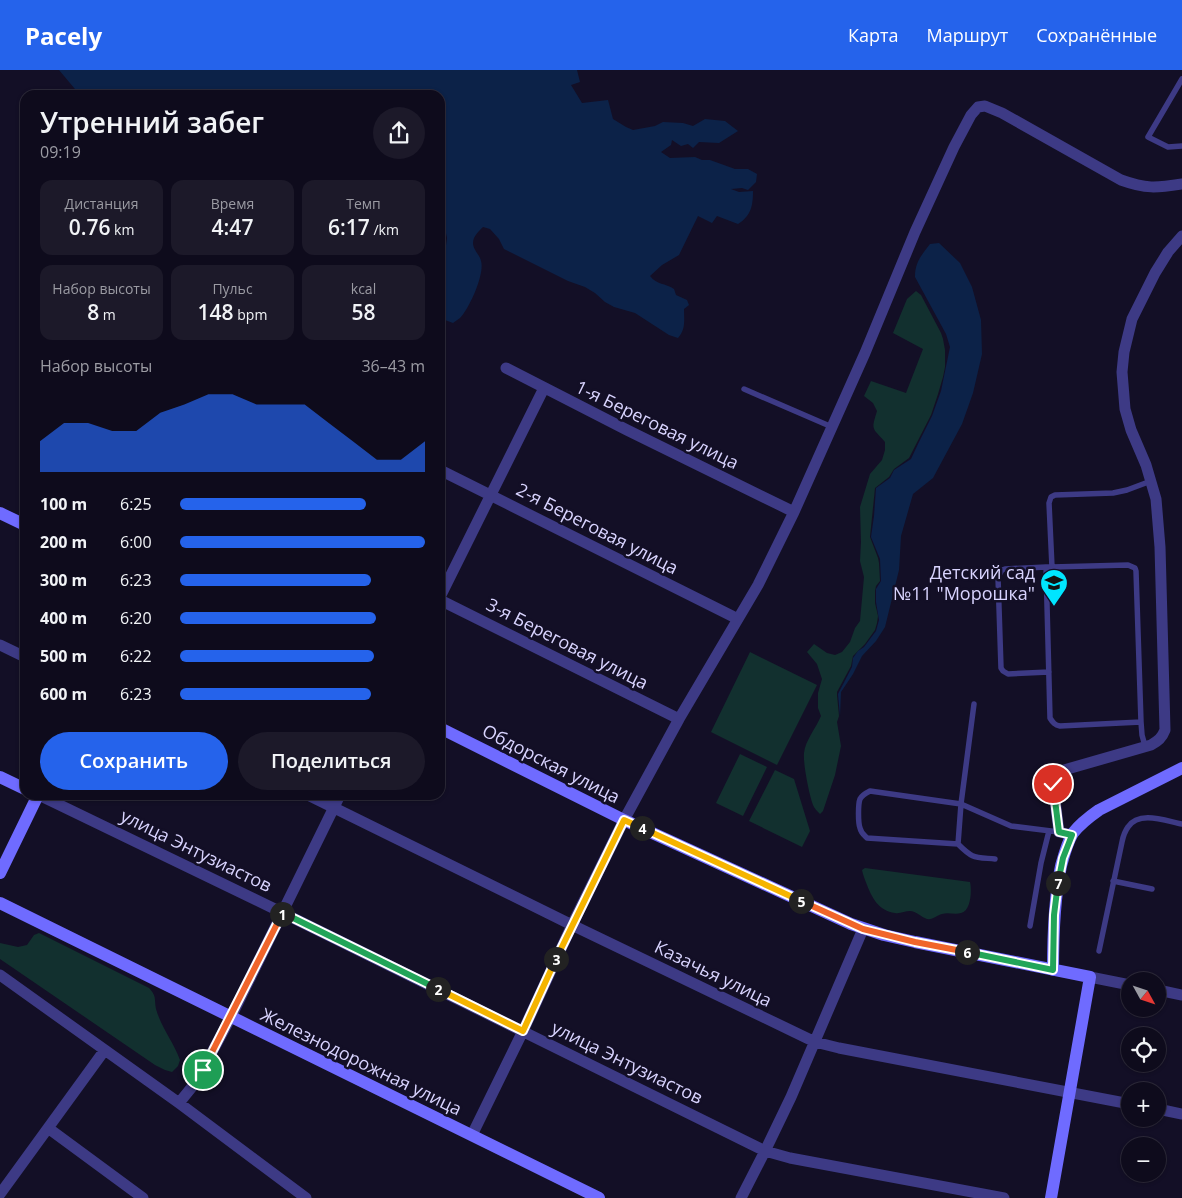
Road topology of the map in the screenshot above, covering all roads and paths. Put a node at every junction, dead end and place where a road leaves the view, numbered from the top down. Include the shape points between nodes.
1 (1182, 79) edge
2 (1182, 146) edge
3 (1182, 184) edge
4 (1181, 237) edge
5 (506, 368) dead end
6 (544, 388) junction
7 (744, 388) dead end
8 (832, 427) junction
9 (445, 472) edge
10 (1151, 481) junction
11 (490, 495) junction
12 (794, 512) junction
13 (0, 513) edge
14 (20, 523) edge
15 (1049, 567) junction
16 (445, 588) edge
17 (445, 601) edge
18 (738, 619) junction
19 (0, 645) edge
20 (20, 655) edge
21 (1049, 672) junction
22 (974, 704) dead end
23 (679, 719) junction
24 (1141, 722) junction
25 (445, 730) edge
26 (1145, 746) junction
27 (1182, 768) edge
28 (0, 777) edge
29 (20, 787) edge
30 (36, 800) edge
31 (48, 800) edge
32 (319, 800) edge
33 (338, 800) edge
34 (962, 804) junction
35 (334, 807) junction
36 (624, 820) junction
37 (1182, 824) edge
38 (1054, 832) junction
39 (1072, 835) junction
40 (958, 844) junction
41 (995, 859) dead end
42 (0, 874) edge
43 (1113, 881) junction
44 (1152, 889) dead end
45 (0, 903) edge
46 (283, 913) junction
47 (572, 925) junction
48 (1030, 926) dead end
49 (863, 929) junction
50 (1099, 950) dead end
51 (1053, 970) junction
52 (0, 975) edge
53 (1090, 977) junction
54 (1121, 983) edge
55 (1166, 992) edge
56 (1182, 995) edge
57 (231, 1017) junction
58 (523, 1031) junction
59 (815, 1042) junction
60 (104, 1050) junction
61 (1069, 1093) junction
62 (1121, 1102) edge
63 (179, 1103) junction
64 (1166, 1111) edge
65 (1182, 1114) edge
66 (48, 1128) junction
67 (472, 1135) junction
68 (766, 1151) junction
69 (0, 1194) edge
70 (143, 1198) edge
71 (306, 1198) edge
72 (599, 1198) edge
73 (741, 1198) edge
74 (1004, 1198) edge
75 (1051, 1198) edge

1 - 2 lane via 1148,137 1168,147
3 - 8 street via 1156,188 1121,180 1002,113 986,106 978,107 954,147 918,224
4 - 10 street via 1155,272 1141,299 1124,352 1125,409
5 - 6 street, 1-я Береговая улица
6 - 11 street
6 - 12 street, 1-я Береговая улица
7 - 8 lane
8 - 12 street
9 - 11 street, 2-я Береговая улица
10 - 15 lane via 1113,493 1051,497
10 - 26 street via 1156,499 1160,547 1165,730 1158,741
11 - 16 street
11 - 18 street, 2-я Береговая улица
12 - 18 street
13 - 14 street
15 - 21 lane
15 - 21 lane via 1005,569 998,577 1001,668 1008,674
15 - 24 lane via 1128,565 1136,571
17 - 23 street, 3-я Береговая улица
18 - 23 street
19 - 20 street
21 - 24 lane via 1050,718 1056,725
22 - 34 lane
23 - 36 street
24 - 26 lane
25 - 36 street, Обдорская улица
26 - 38 street via 1058,774 1053,784
27 - 39 street via 1099,810
28 - 29 street
30 - 42 street
31 - 46 street, улица Энтузиастов
32 - 35 street, Казачья улица
33 - 35 street
34 - 38 lane via 1011,826
34 - 40 lane
34 - 40 lane via 870,791 859,801 859,825 867,838
35 - 46 street
35 - 47 street, Казачья улица
36 - 47 street
36 - 49 street, Обдорская улица
37 - 43 lane via 1146,817 1134,820 1122,842
38 - 39 street
38 - 48 lane via 1041,863
39 - 51 street via 1063,858 1056,895
40 - 41 lane via 973,857
43 - 44 lane
43 - 50 lane
45 - 57 street, Железнодорожная улица
46 - 57 street
46 - 58 street, улица Энтузиастов
47 - 58 street
47 - 59 street, Казачья улица
49 - 51 street, Обдорская улица
49 - 59 street
51 - 53 street, Обдорская улица
52 - 60 street
53 - 54 street, Обдорская улица
53 - 61 street
55 - 56 street
57 - 63 street via 196,1082
57 - 67 street, Железнодорожная улица
58 - 67 street
58 - 68 street, улица Энтузиастов
59 - 61 street, Казачья улица
59 - 68 street
60 - 63 street
60 - 66 street
61 - 62 street, Казачья улица
61 - 75 street
63 - 71 street
64 - 65 street
66 - 69 street
66 - 70 street
67 - 72 street, Железнодорожная улица
68 - 73 street
68 - 74 street, улица Энтузиастов

